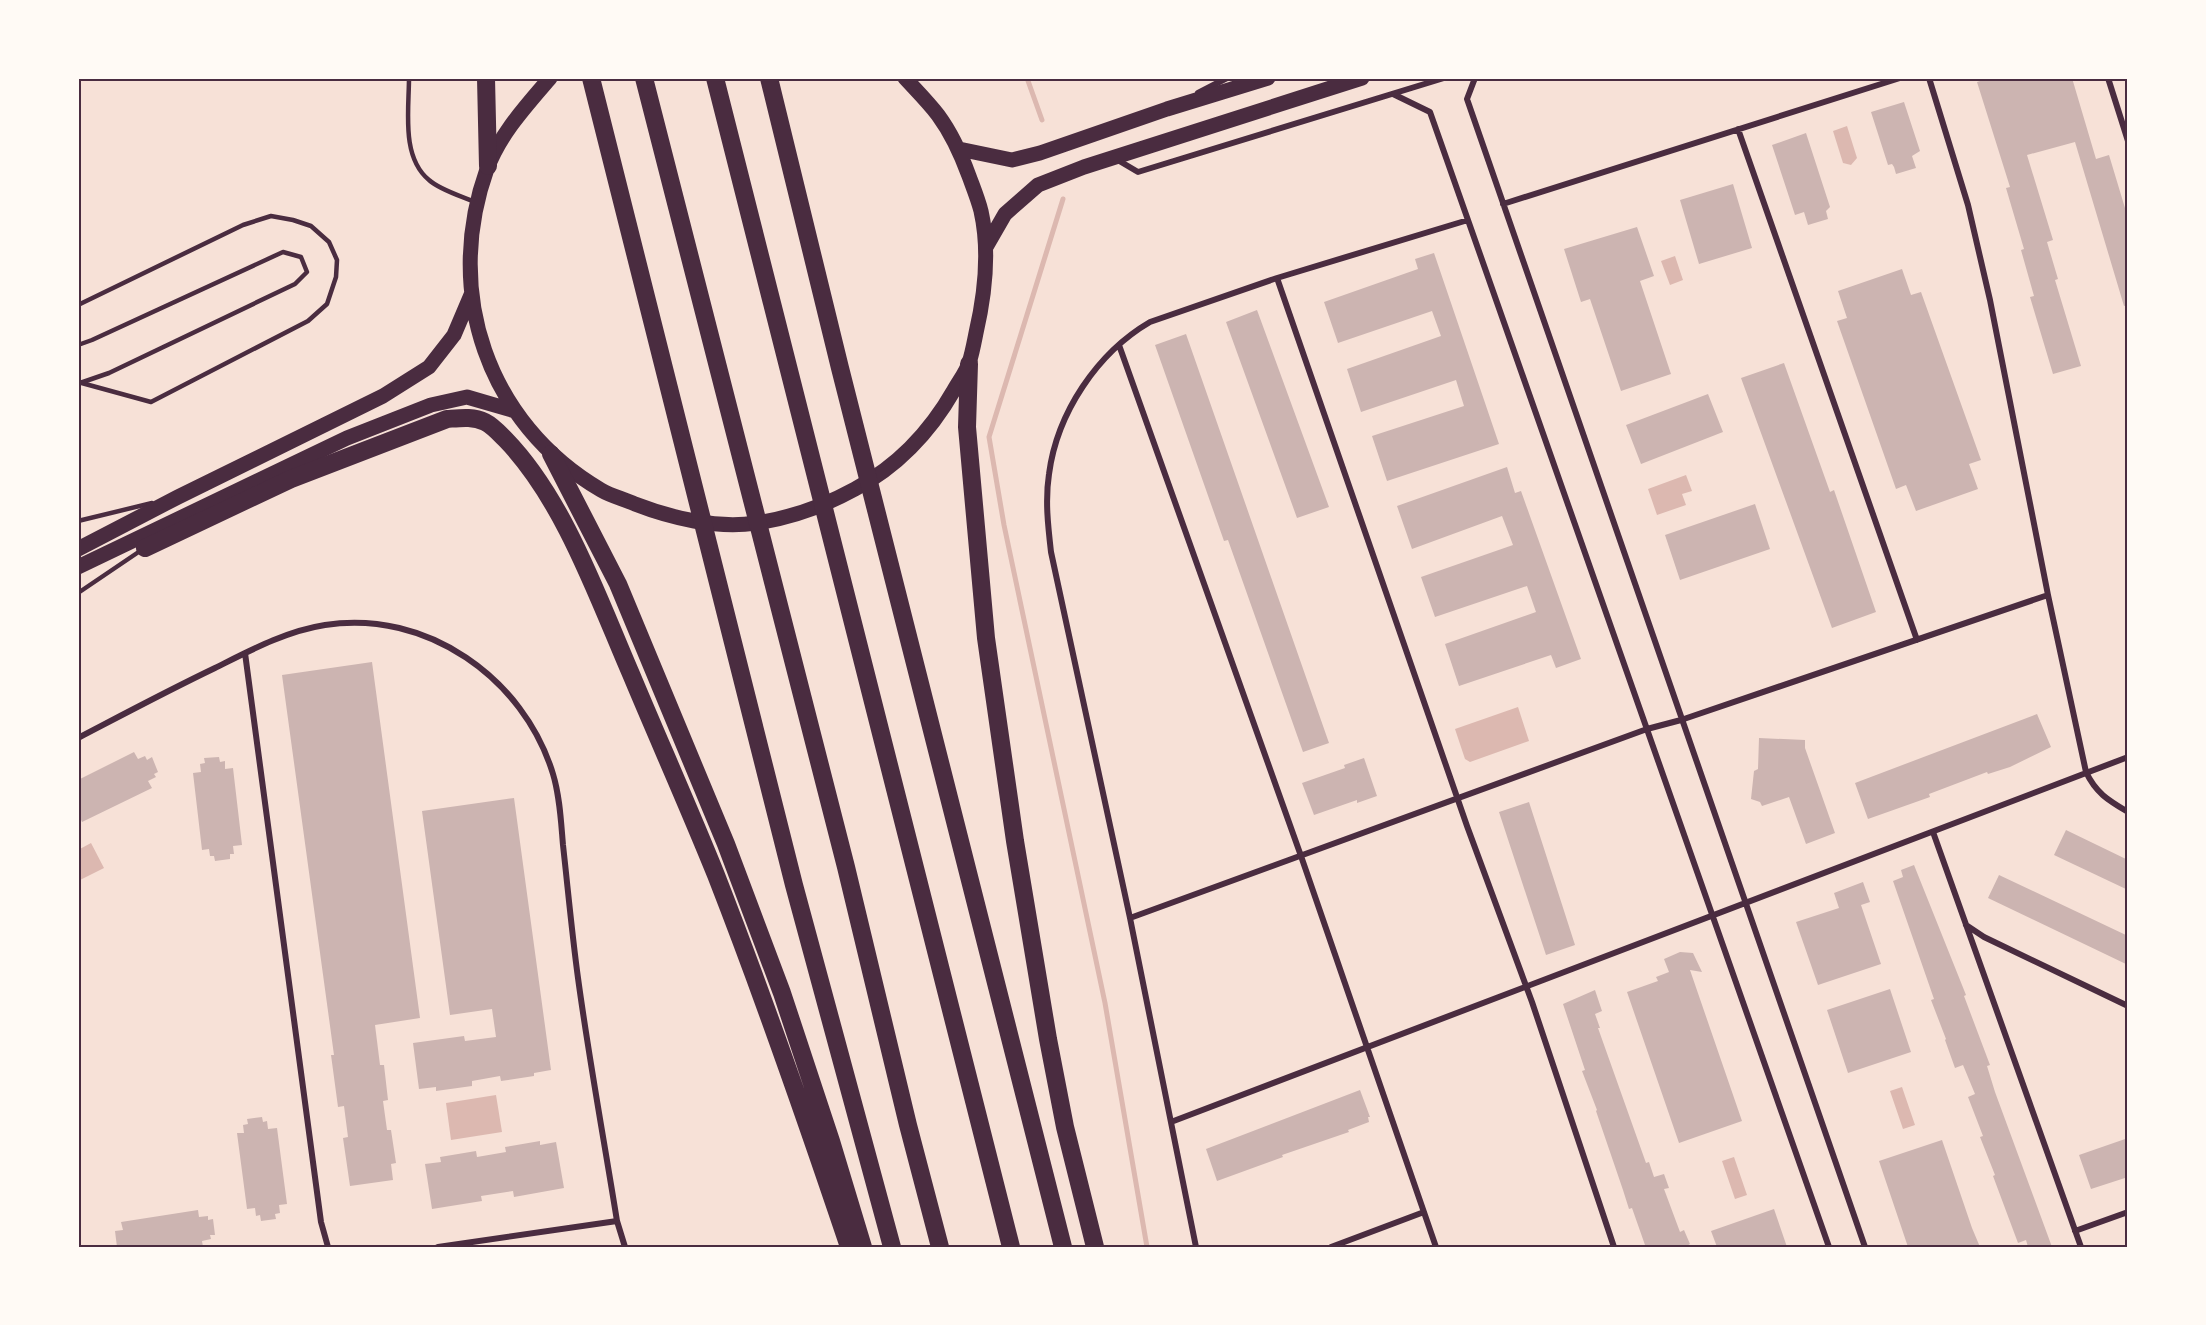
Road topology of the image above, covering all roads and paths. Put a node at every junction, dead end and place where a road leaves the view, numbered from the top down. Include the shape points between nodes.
1 (409, 78) edge
2 (486, 78) edge
3 (550, 78) edge
4 (591, 78) edge
5 (644, 78) edge
6 (715, 78) edge
7 (769, 78) edge
8 (905, 78) edge
9 (1227, 78) edge
10 (1268, 78) edge
11 (1362, 78) edge
12 (1444, 78) edge
13 (1475, 78) edge
14 (1900, 78) edge
15 (1929, 78) edge
16 (2108, 78) edge
17 (1393, 94) junction
18 (1167, 109) junction
19 (1738, 129) junction
20 (2128, 141) edge
21 (959, 149) junction
22 (1113, 157) junction
23 (488, 166) junction
24 (477, 203) junction
25 (1503, 204) junction
26 (1468, 220) junction
27 (986, 247) junction
28 (1276, 278) junction
29 (471, 295) junction
30 (78, 305) edge
31 (78, 345) edge
32 (1119, 345) junction
33 (969, 364) junction
34 (79, 383) edge
35 (515, 411) junction
36 (551, 454) junction
37 (231, 493) junction
38 (178, 497) junction
39 (78, 521) edge
40 (145, 548) junction
41 (78, 549) edge
42 (78, 567) edge
43 (78, 593) edge
44 (2048, 595) junction
45 (1917, 639) junction
46 (244, 653) junction
47 (1682, 720) junction
48 (1647, 729) junction
49 (78, 738) edge
50 (2128, 757) edge
51 (2086, 772) junction
52 (1457, 798) junction
53 (2128, 812) edge
54 (1933, 832) junction
55 (1301, 856) junction
56 (1746, 902) junction
57 (1712, 915) junction
58 (1130, 918) junction
59 (1966, 924) junction
60 (1527, 988) junction
61 (2128, 1006) edge
62 (1366, 1048) junction
63 (1172, 1122) junction
64 (1424, 1212) junction
65 (2128, 1212) edge
66 (617, 1221) junction
67 (2075, 1231) junction
68 (327, 1247) edge
69 (438, 1247) edge
70 (625, 1247) edge
71 (849, 1247) edge
72 (863, 1247) edge
73 (892, 1247) edge
74 (940, 1247) edge
75 (1011, 1247) edge
76 (1063, 1247) edge
77 (1095, 1247) edge
78 (1196, 1247) edge
79 (1331, 1247) edge
80 (1436, 1247) edge
81 (1614, 1247) edge
82 (1828, 1247) edge
83 (1865, 1247) edge
84 (2081, 1247) edge

1 - 24 lane via 410,145 417,167 430,182
2 - 23 highway
3 - 23 main road via 514,119
4 - 73 highway via 794,885
5 - 74 highway
6 - 75 highway
7 - 76 highway
8 - 21 main road via 939,117
9 - 18 street
10 - 18 main road
11 - 22 main road
12 - 17 street
13 - 25 street via 1467,99
14 - 19 street
15 - 44 street via 1968,205 1990,300
16 - 20 street
17 - 22 street via 1138,172
17 - 26 street via 1430,112
18 - 21 main road via 1012,160
19 - 25 street
19 - 45 street
21 - 27 main road via 981,210
22 - 27 main road via 1038,185 1005,214
23 - 24 main road
24 - 29 main road via 471,231
25 - 47 street
26 - 28 street
26 - 48 street
27 - 33 main road via 984,300
28 - 32 street via 1151,321
28 - 52 street
29 - 35 main road via 478,333 490,366
29 - 38 main road via 454,335 429,367 383,396
30 - 34 lane via 243,225 271,216 311,226 329,242 337,260 327,304 308,321 151,402
31 - 34 lane via 283,252 300,257 307,272 295,284 109,373
32 - 55 street
32 - 58 street via 1080,392 1062,424 1048,476 1047,517 1051,552
33 - 36 main road via 938,418 904,454 874,479 797,515 753,524 684,519 602,491
33 - 77 highway via 967,427 987,649 1048,1039
35 - 36 main road
35 - 37 main road via 467,397 431,405 346,438
36 - 72 highway via 618,584 726,844 786,1005
37 - 40 lane
37 - 42 main road
38 - 39 lane
38 - 41 main road
40 - 43 lane
40 - 71 highway via 291,479 447,419 469,417 498,432 543,485 566,528 658,737 716,875 773,1027
44 - 45 street
44 - 51 street
45 - 47 street
46 - 49 street
46 - 66 street via 285,636 346,622 393,627 433,638 491,675 513,699 538,737 557,795 578,978
46 - 68 street
47 - 48 street
47 - 56 street
48 - 52 street
48 - 57 street
50 - 51 street
51 - 53 street via 2094,788
51 - 54 street
52 - 55 street
52 - 60 street
54 - 56 street
54 - 59 street
55 - 58 street
55 - 62 street
56 - 57 street
56 - 83 street
57 - 60 street
57 - 82 street
58 - 63 street
59 - 61 street via 1984,937
59 - 67 street
60 - 62 street
60 - 81 street
62 - 63 street
62 - 64 street
63 - 78 street
64 - 79 street
64 - 80 street
65 - 67 street
66 - 69 street
66 - 70 street
67 - 84 street

